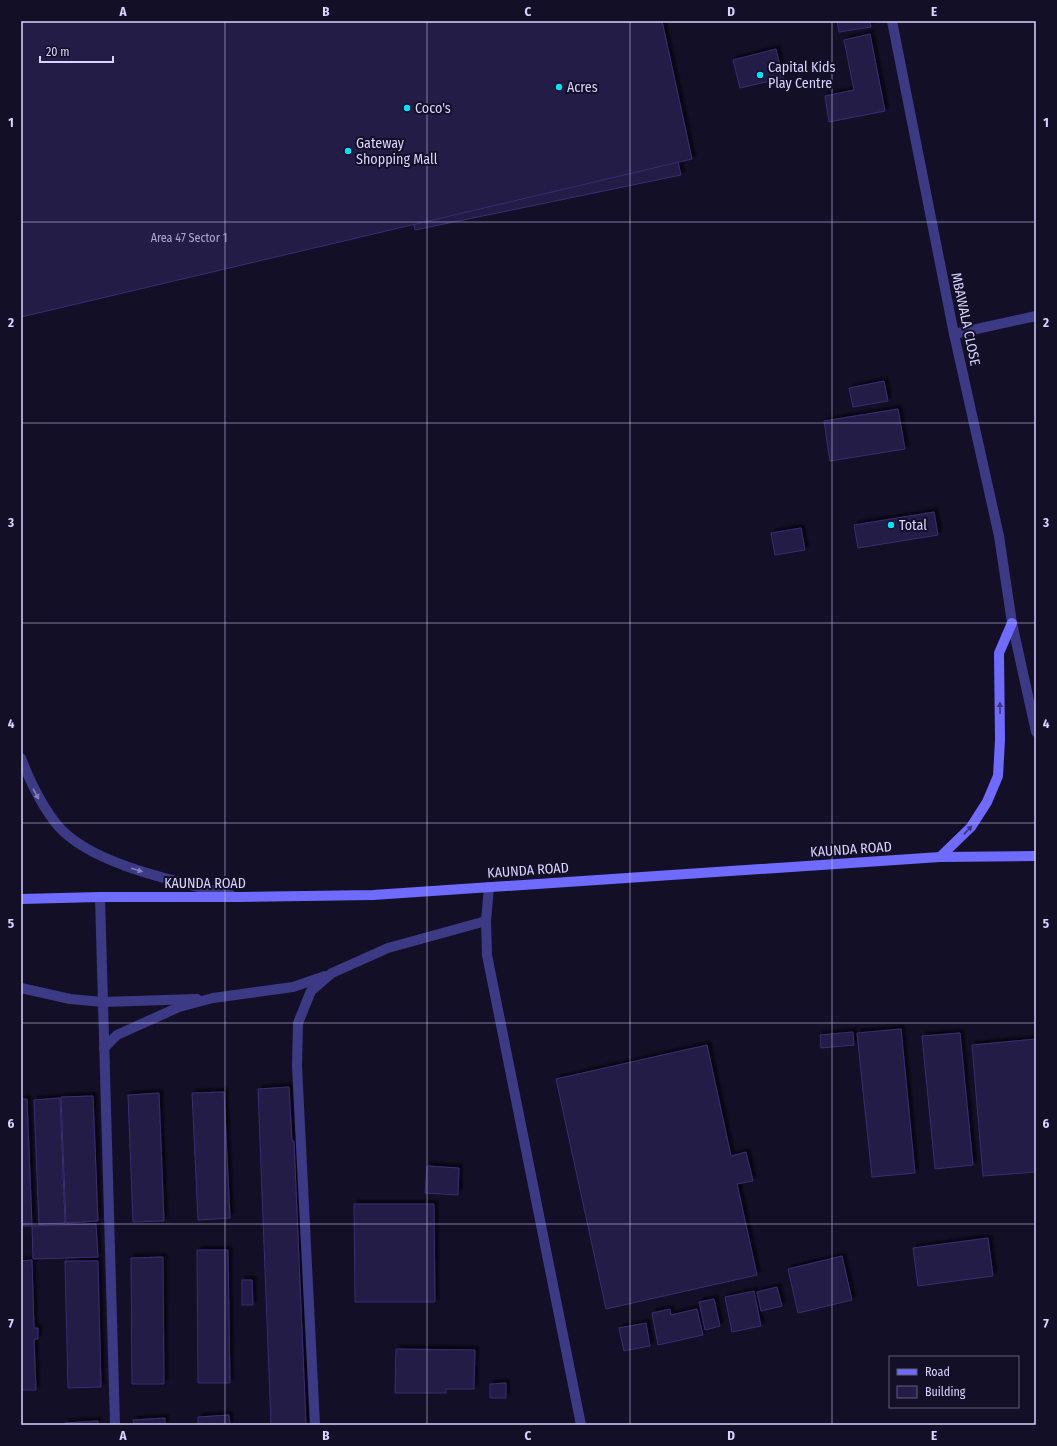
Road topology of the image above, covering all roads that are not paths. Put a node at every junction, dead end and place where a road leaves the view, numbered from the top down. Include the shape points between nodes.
1 (892, 21) edge
2 (1036, 316) edge
3 (954, 334) junction
4 (1012, 623) junction
5 (1036, 732) edge
6 (21, 758) edge
7 (1036, 856) edge
8 (940, 858) junction
9 (489, 887) junction
10 (100, 897) junction
11 (238, 897) junction
12 (21, 899) edge
13 (486, 921) junction
14 (332, 974) junction
15 (21, 988) edge
16 (213, 998) junction
17 (103, 1002) junction
18 (104, 1048) junction
19 (115, 1425) edge
20 (315, 1425) edge
21 (581, 1425) edge

1 - 3 street, MBAWALA CLOSE
2 - 3 street
3 - 4 street, MBAWALA CLOSE via 999,536
4 - 5 street, MBAWALA CLOSE
8 -> 4 main road via 971,827 987,802 998,776 999,653
6 -> 11 street via 44,808 60,829 84,848 125,866
7 - 8 main road, KAUNDA ROAD
8 - 9 main road, KAUNDA ROAD
9 - 11 main road, KAUNDA ROAD via 373,894
9 - 13 street
10 - 11 main road, KAUNDA ROAD
10 - 12 main road, KAUNDA ROAD
10 - 17 street
13 - 14 street via 388,948
13 - 21 street via 487,955
14 - 16 street via 293,987
14 - 20 street via 311,991 298,1023 297,1066
15 - 17 street via 70,999
16 - 17 street
16 - 18 street via 179,1007 117,1035
17 - 18 street
18 - 19 street

